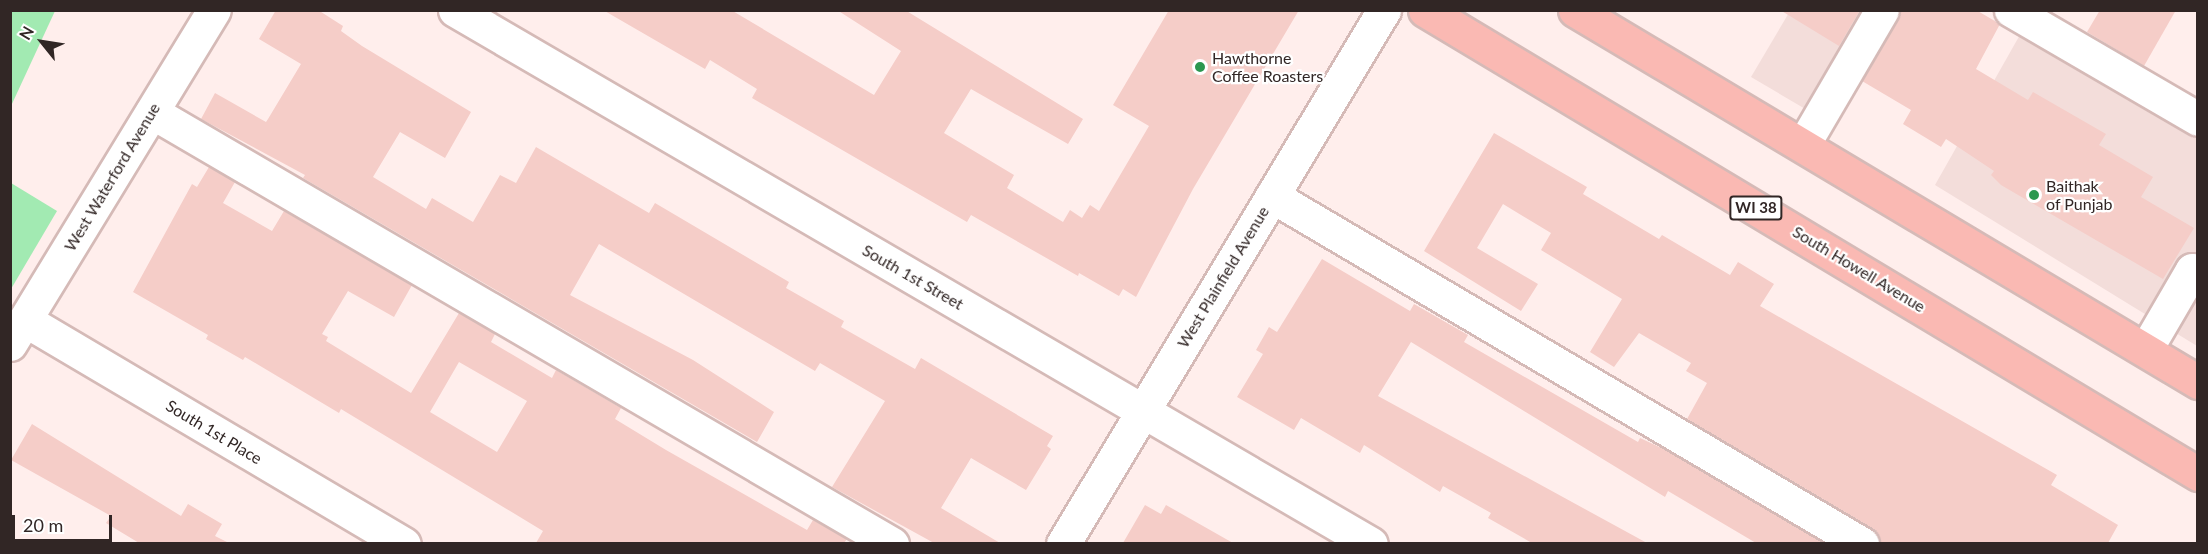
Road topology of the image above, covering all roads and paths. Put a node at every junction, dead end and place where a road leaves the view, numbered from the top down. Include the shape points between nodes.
1 (214, 10) edge
2 (455, 10) edge
3 (1384, 10) edge
4 (1425, 10) edge
5 (1881, 10) edge
6 (2011, 10) edge
7 (1594, 15) edge
8 (152, 112) junction
9 (2198, 119) edge
10 (1803, 145) junction
11 (1272, 196) junction
12 (2198, 273) edge
13 (17, 332) edge
14 (2146, 349) junction
15 (2198, 382) edge
16 (1142, 410) junction
17 (2198, 474) edge
18 (404, 543) edge
19 (892, 543) edge
20 (1062, 543) edge
21 (1371, 543) edge
22 (1862, 543) edge

1 - 8 street, West Waterford Avenue
2 - 16 street, South 1st Street
3 - 11 street, West Plainfield Avenue
4 - 17 main road, South Howell Avenue / WI 38
5 - 10 street
6 - 9 street
7 - 10 main road
8 - 13 street, West Waterford Avenue
8 - 19 street
10 - 14 main road
11 - 16 street, West Plainfield Avenue
11 - 22 street
12 - 14 street via 2192,270
13 - 18 street, South 1st Place
14 - 15 main road
16 - 20 street, West Plainfield Avenue
16 - 21 street, South 1st Street

